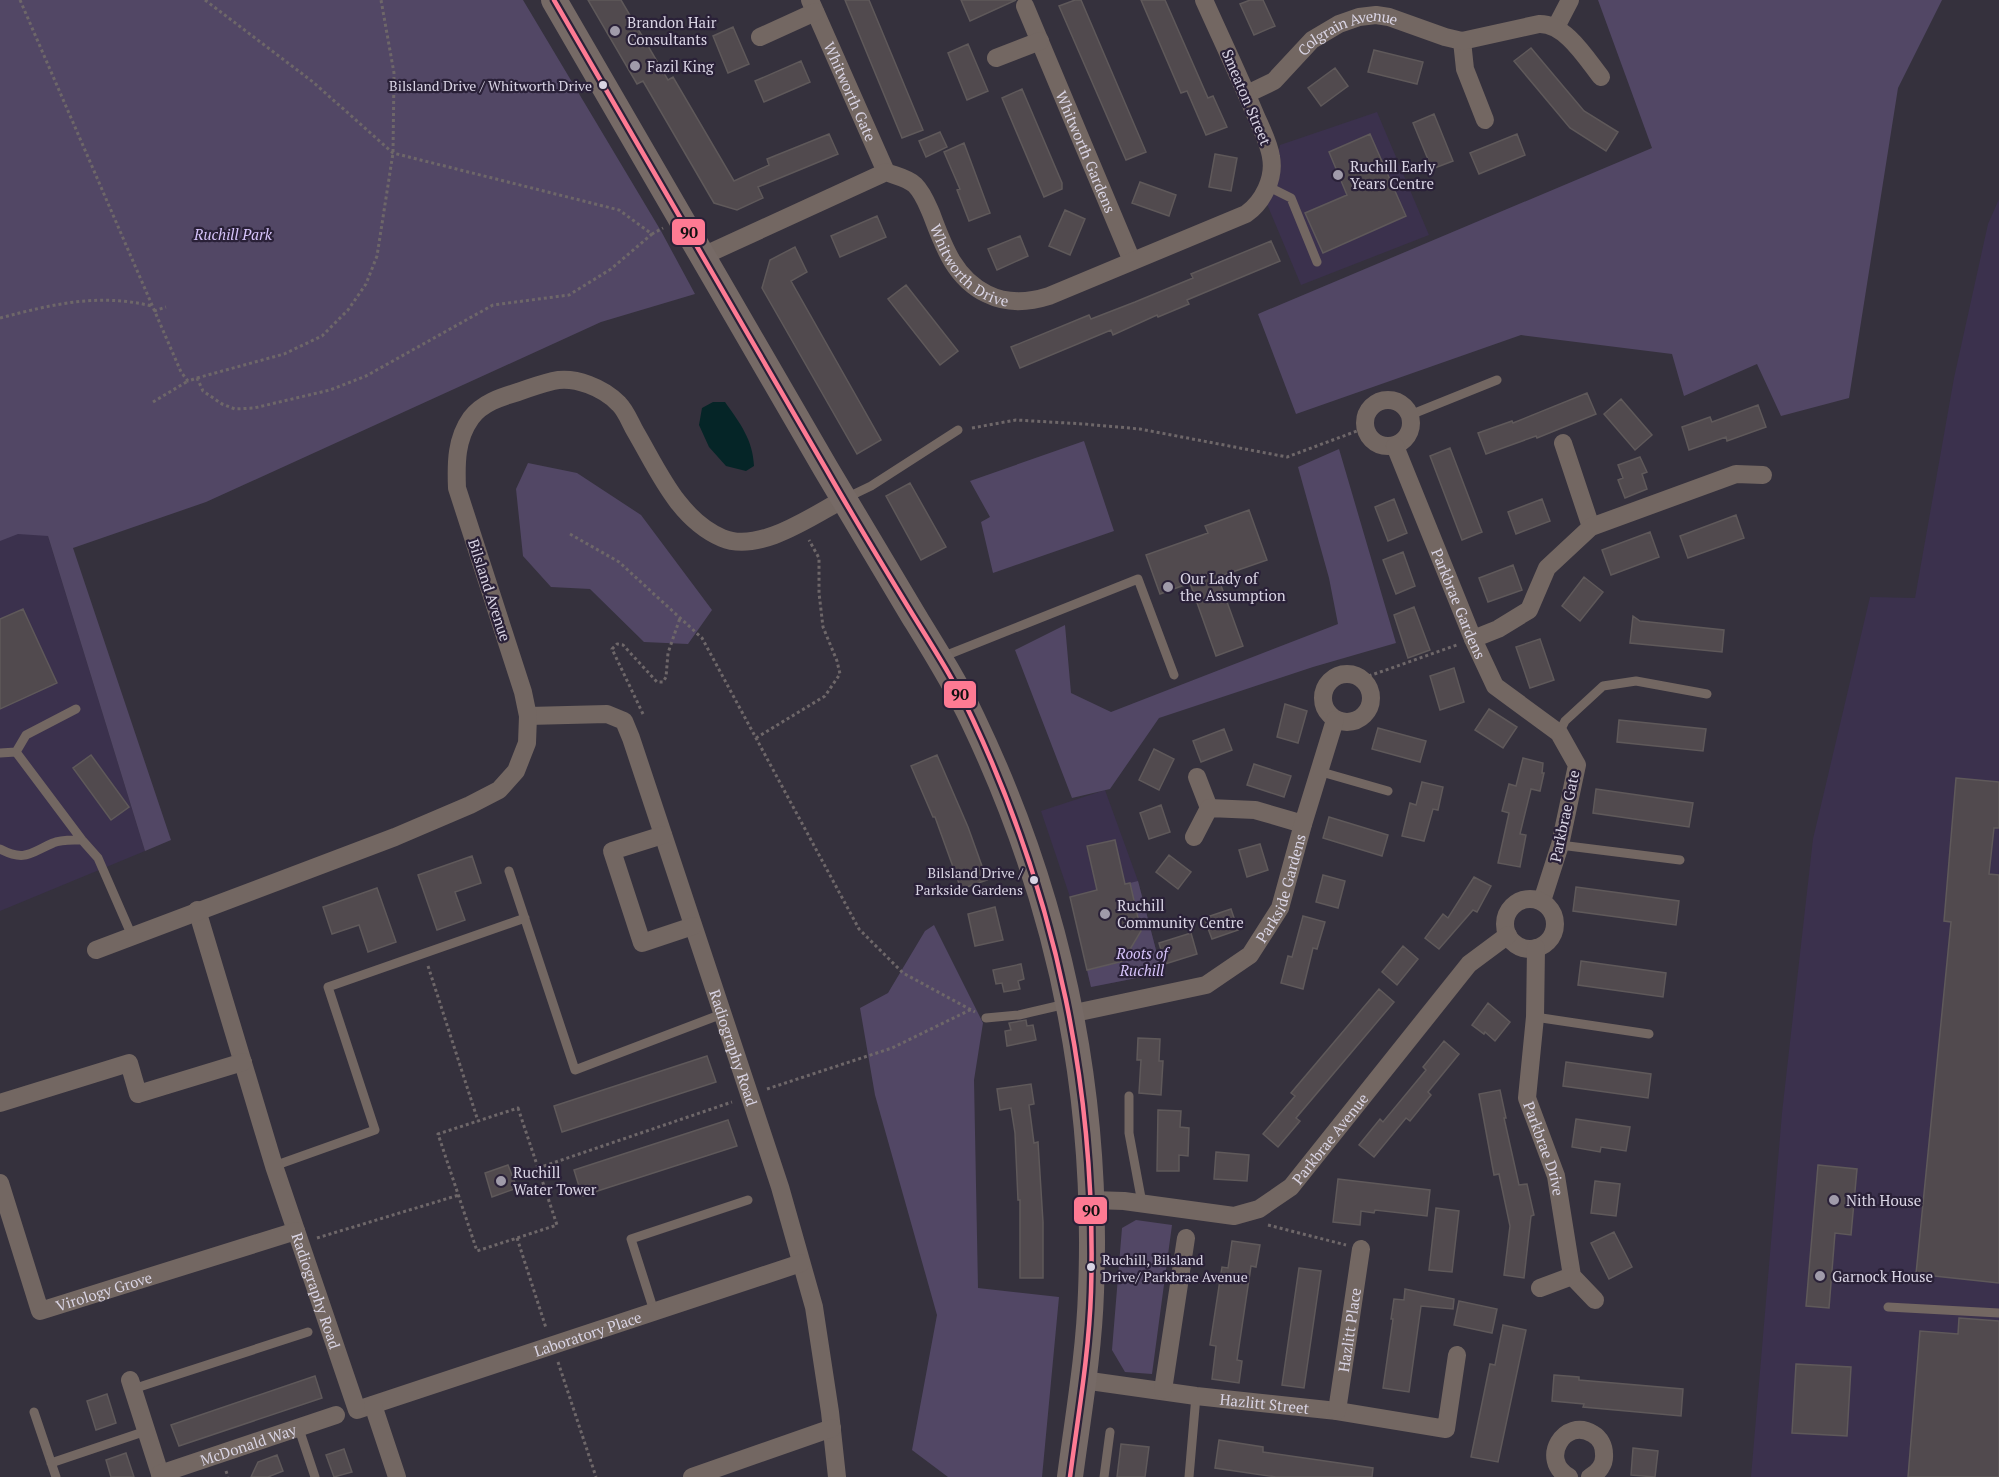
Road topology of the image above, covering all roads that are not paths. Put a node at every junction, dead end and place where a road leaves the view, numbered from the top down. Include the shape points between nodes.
1 (554, 0) edge
2 (1204, 0) edge
3 (1570, 0) edge
4 (813, 6) edge
5 (1025, 6) dead end
6 (1369, 7) edge
7 (1556, 27) junction
8 (760, 37) dead end
9 (1040, 40) junction
10 (1462, 41) junction
11 (996, 58) dead end
12 (1601, 76) dead end
13 (1246, 94) junction
14 (1485, 120) dead end
15 (886, 172) junction
16 (1265, 191) junction
17 (703, 256) junction
18 (1132, 261) junction
19 (1317, 262) dead end
20 (1497, 380) dead end
21 (1410, 415) junction
22 (958, 430) road end
23 (1563, 443) dead end
24 (1395, 446) junction
25 (1763, 475) dead end
26 (844, 499) junction
27 (1591, 527) junction
28 (1473, 639) junction
29 (939, 658) junction
30 (1174, 675) dead end
31 (1707, 694) dead end
32 (76, 709) dead end
33 (528, 716) junction
34 (1335, 720) junction
35 (1559, 733) junction
36 (16, 752) junction
37 (0, 753) edge
38 (1318, 771) junction
39 (1197, 777) dead end
40 (1388, 791) dead end
41 (1209, 808) junction
42 (1303, 824) junction
43 (663, 835) junction
44 (1194, 837) dead end
45 (82, 840) junction
46 (1560, 845) junction
47 (0, 849) edge
48 (1680, 860) dead end
49 (509, 871) dead end
50 (1542, 901) junction
51 (197, 910) junction
52 (525, 918) junction
53 (693, 926) junction
54 (1508, 935) junction
55 (132, 936) junction
56 (1536, 948) junction
57 (96, 950) dead end
58 (1070, 1009) junction
59 (722, 1014) junction
60 (1535, 1017) junction
61 (986, 1018) road end
62 (1649, 1034) dead end
63 (243, 1062) junction
64 (1129, 1096) dead end
65 (0, 1103) edge
66 (274, 1166) junction
67 (0, 1183) edge
68 (748, 1200) dead end
69 (1092, 1200) junction
70 (1142, 1203) junction
71 (4, 1212) edge
72 (298, 1237) junction
73 (1186, 1238) dead end
74 (1361, 1249) road end
75 (801, 1263) junction
76 (1572, 1276) junction
77 (1540, 1288) dead end
78 (1595, 1300) dead end
79 (1888, 1307) dead end
80 (654, 1311) junction
81 (1999, 1313) edge
82 (308, 1332) dead end
83 (1457, 1355) dead end
84 (1083, 1380) junction
85 (132, 1384) joint
86 (1163, 1390) junction
87 (1197, 1396) junction
88 (373, 1405) junction
89 (1337, 1411) junction
90 (34, 1412) dead end
91 (336, 1415) dead end
92 (832, 1428) junction
93 (299, 1429) junction
94 (146, 1431) junction
95 (1110, 1432) dead end
96 (51, 1463) junction
97 (161, 1475) edge
98 (56, 1477) edge
99 (315, 1477) edge
100 (397, 1477) edge
101 (692, 1477) edge
102 (837, 1477) edge
103 (1070, 1477) edge
104 (1104, 1477) edge
105 (1189, 1477) edge
106 (1569, 1477) edge
107 (1590, 1477) edge

1 - 17 main road
2 - 13 street, Smeaton Street
3 - 7 street
4 - 8 street, Whitworth Gate
4 - 15 street, Whitworth Gate
5 - 9 street, Whitworth Gardens
6 - 10 street, Colgrain Avenue via 1445,38
6 - 13 street, Colgrain Avenue via 1321,34 1274,81
7 - 10 street, Colgrain Avenue via 1539,24
7 - 12 street
9 - 11 street
9 - 18 street, Whitworth Gardens
10 - 14 street via 1465,69
13 - 16 street, Smeaton Street via 1272,158
15 - 17 street
15 - 18 street, Whitworth Drive via 914,184 923,195 952,264 968,283 992,297 1020,302 1038,299
16 - 18 street, Whitworth Drive via 1257,205 1246,213
16 - 19 lane via 1291,198
17 - 26 main road
20 - 21 lane
21 - 24 street via 1407,436
21 - 24 street via 1400,403 1386,400 1367,413 1368,435 1380,445
22 - 26 lane
23 - 27 street
24 - 28 street, Parkbrae Gardens
25 - 27 street via 1736,474
26 - 29 main road
26 - 33 street, Bilsland Avenue via 773,537 749,543 723,539 690,518 620,405 603,390 576,381 555,381 494,399 472,417 460,440 457,488
27 - 28 street via 1547,568 1529,610
28 - 35 street, Parkbrae Gardens via 1495,686
29 - 30 lane via 1138,579
29 - 58 main road via 974,722 1019,827 1041,890
31 - 35 lane via 1636,681 1604,687 1565,721
32 - 36 lane via 26,735
33 - 43 street, Radiography Road via 608,714 624,722
33 - 51 street, Bilsland Avenue via 527,744 516,771 499,790 395,837
34 - 34 street via 1324,702 1327,684 1334,676 1343,674 1362,678 1371,696 1366,713 1347,723
34 - 38 street, Parkside Gardens
35 - 46 street, Parkbrae Gate via 1577,765
36 - 37 lane
36 - 45 lane
38 - 40 lane
38 - 42 street, Parkside Gardens
39 - 41 street
41 - 42 street via 1255,810
41 - 44 street
42 - 58 street, Parkside Gardens via 1280,908 1250,955 1206,985
43 - 53 street, Radiography Road
43 - 53 street via 612,851 625,892 642,943
45 - 47 lane via 56,842 35,853 15,857
45 - 55 lane via 98,858
46 - 48 lane
46 - 50 street, Parkbrae Gate
49 - 52 lane
50 - 54 street via 1526,899 1513,906 1505,920
50 - 56 street via 1555,922 1550,939
51 - 55 street, Bilsland Avenue
51 - 63 street, Radiography Road
52 - 59 lane via 575,1070
52 - 66 lane via 328,987 375,1130
53 - 59 street, Radiography Road
54 - 56 street via 1520,946
54 - 70 street, Parkbrae Avenue via 1469,964 1291,1187 1259,1209 1234,1216
55 - 57 street, Bilsland Avenue
56 - 60 street, Parkbrae Drive
58 - 61 lane
58 - 69 main road via 1086,1116
59 - 75 street, Radiography Road
60 - 62 lane
60 - 76 street, Parkbrae Drive via 1527,1098 1556,1176
63 - 65 street via 138,1094 129,1062
63 - 66 street, Radiography Road
64 - 70 lane via 1129,1133
66 - 72 street, Radiography Road
67 - 71 street, Virology Grove
68 - 80 lane via 631,1239
69 - 70 street, Parkbrae Avenue
69 - 84 main road via 1091,1296
71 - 72 street, Virology Grove via 40,1311
72 - 88 street, Radiography Road via 357,1410
73 - 86 street
74 - 89 street, Hazlitt Place
75 - 80 street, Laboratory Place
75 - 92 street, Radiography Road via 814,1307
76 - 77 street
76 - 78 street
79 - 81 lane
80 - 88 street, Laboratory Place
82 - 85 lane
83 - 89 street, Hazlitt Street via 1446,1429
84 - 86 street, Hazlitt Street
84 - 103 main road
85 - 94 street
86 - 87 street, Hazlitt Street
87 - 89 street, Hazlitt Street
87 - 105 lane
88 - 100 street
90 - 96 lane
91 - 93 street, McDonald Way
92 - 101 street
92 - 102 street, Radiography Road
93 - 97 street, McDonald Way
93 - 99 lane
94 - 96 lane
94 - 97 street
95 - 104 lane
96 - 98 lane
106 - 107 street via 1556,1461 1557,1445 1568,1433 1583,1430 1598,1437 1604,1452 1601,1468

